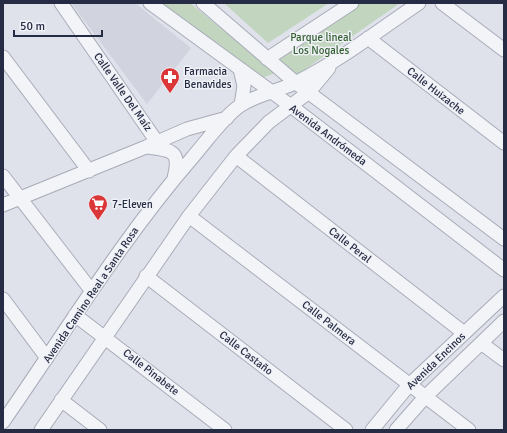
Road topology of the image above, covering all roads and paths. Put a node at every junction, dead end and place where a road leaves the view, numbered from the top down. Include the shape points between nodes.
1 (61, 3) edge
2 (150, 3) edge
3 (203, 3) edge
4 (352, 3) edge
5 (419, 3) edge
6 (442, 3) edge
7 (368, 38) junction
8 (504, 50) edge
9 (3, 57) edge
10 (267, 59) junction
11 (334, 62) junction
12 (240, 69) junction
13 (296, 82) junction
14 (270, 92) junction
15 (309, 92) junction
16 (241, 105) junction
17 (291, 106) junction
18 (227, 118) junction
19 (504, 143) edge
20 (152, 144) junction
21 (236, 156) junction
22 (89, 171) junction
23 (3, 176) edge
24 (174, 179) junction
25 (20, 199) junction
26 (3, 205) edge
27 (189, 216) junction
28 (504, 239) edge
29 (504, 270) edge
30 (146, 276) junction
31 (92, 290) junction
32 (504, 296) edge
33 (3, 299) edge
34 (76, 315) junction
35 (504, 321) edge
36 (464, 333) junction
37 (105, 337) junction
38 (481, 343) junction
39 (47, 358) junction
40 (504, 360) edge
41 (409, 385) junction
42 (425, 397) junction
43 (61, 400) junction
44 (3, 422) edge
45 (41, 430) edge
46 (100, 430) edge
47 (225, 430) edge
48 (346, 430) edge
49 (372, 430) edge
50 (396, 430) edge
51 (469, 430) edge

1 - 20 street, Calle Valle Del Maíz
2 - 12 street, Avenida Andrómeda
3 - 10 street
4 - 10 street
5 - 7 street
6 - 8 street
7 - 11 street
7 - 19 street, Calle Huizache
9 - 22 street
10 - 13 street
11 - 13 street, Avenida Camino Real a Santa Rosa
11 - 15 street
12 - 14 street, Avenida Andrómeda
12 - 16 street via 244,86
13 - 14 street, Avenida Camino Real a Santa Rosa
13 - 15 street
14 - 16 street, Avenida Camino Real a Santa Rosa
14 - 17 street, Avenida Andrómeda
15 - 17 street
15 - 28 street
16 - 18 street, Avenida Camino Real a Santa Rosa
17 - 21 street via 269,122
17 - 29 street, Avenida Andrómeda
18 - 20 street via 187,129
18 - 24 street, Avenida Camino Real a Santa Rosa
20 - 22 street
20 - 24 street via 174,155 177,160
21 - 27 street
21 - 36 street, Calle Peral
22 - 25 street
23 - 25 street
24 - 31 street, Avenida Camino Real a Santa Rosa
25 - 26 street
25 - 31 street
27 - 30 street
27 - 41 street, Calle Palmera
30 - 37 street
30 - 48 street, Calle Castaño
31 - 34 street, Avenida Camino Real a Santa Rosa
32 - 36 street, Avenida Encinos
33 - 39 street
34 - 37 street, Calle Pinabete
34 - 39 street, Avenida Camino Real a Santa Rosa
35 - 38 street, Avenida Encinos
36 - 41 street, Avenida Encinos
37 - 43 street
37 - 47 street, Calle Pinabete
38 - 40 street
38 - 42 street, Avenida Encinos
39 - 44 street, Avenida Camino Real a Santa Rosa
41 - 42 street, Calle Palmera
41 - 49 street, Avenida Encinos
42 - 50 street, Avenida Encinos
42 - 51 street, Calle Palmera
43 - 45 street
43 - 46 street

